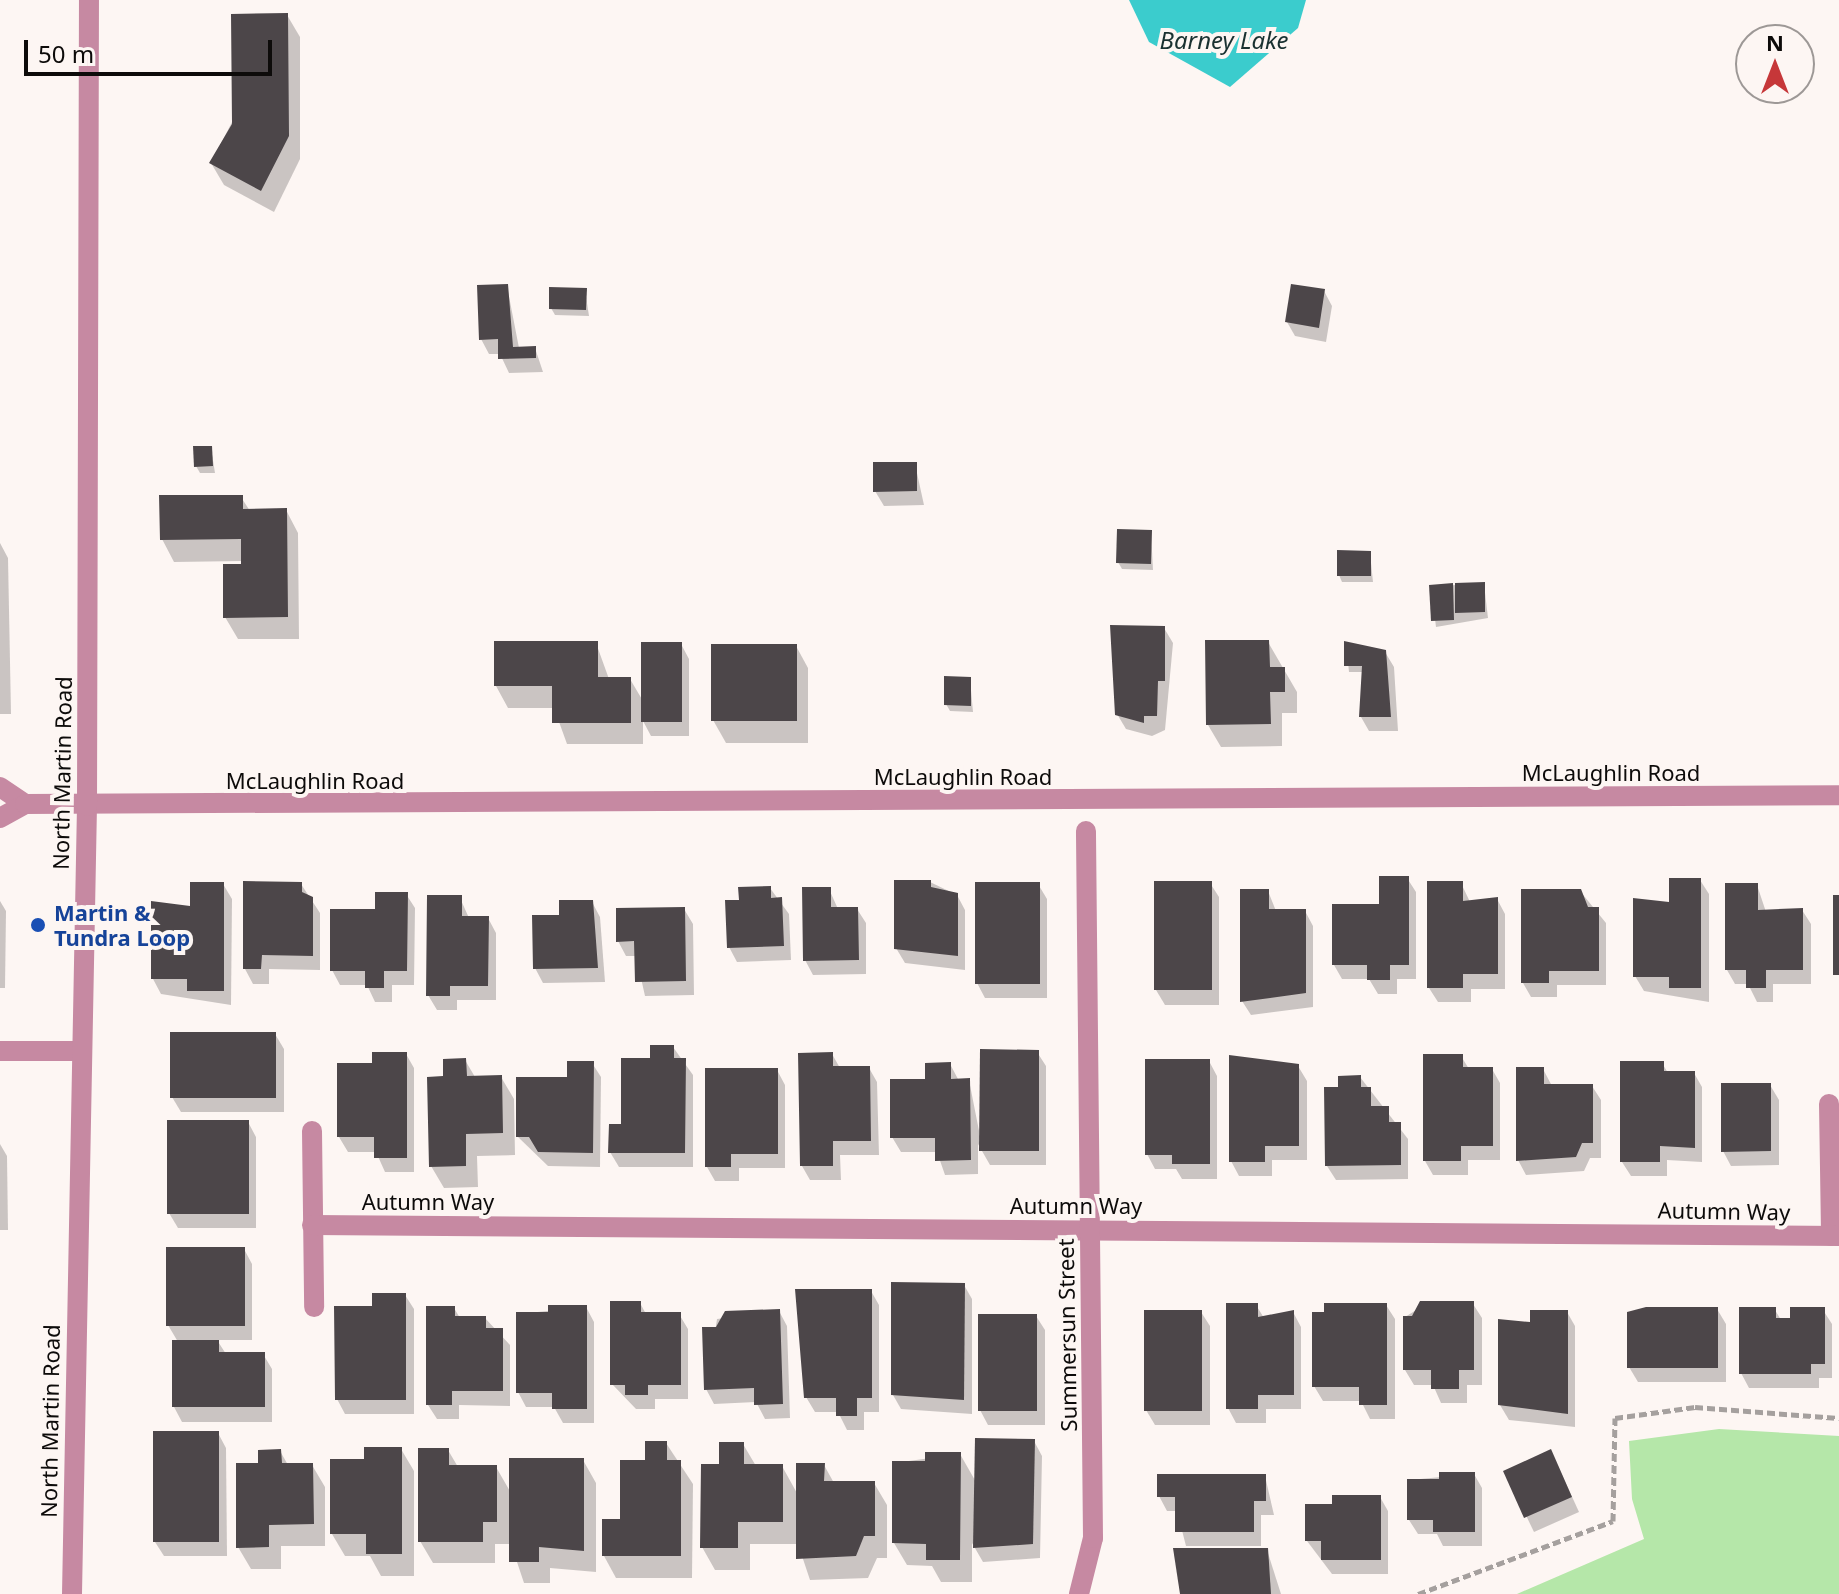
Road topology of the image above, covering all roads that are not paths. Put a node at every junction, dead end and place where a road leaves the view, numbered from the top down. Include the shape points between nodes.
1 (89, 0) edge
2 (0, 787) edge
3 (1839, 795) edge
4 (25, 804) junction
5 (87, 806) junction
6 (0, 818) edge
7 (1086, 831) dead end
8 (0, 1051) edge
9 (79, 1051) junction
10 (1829, 1104) dead end
11 (312, 1131) dead end
12 (312, 1225) junction
13 (1090, 1231) junction
14 (1835, 1236) edge
15 (314, 1307) dead end
16 (72, 1594) edge
17 (1079, 1594) edge

1 - 5 street, North Martin Road
2 - 4 street
3 - 5 street, McLaughlin Road
4 - 5 street, McLaughlin Road
4 - 6 street
5 - 9 street, North Martin Road
7 - 13 street, Summersun Street
8 - 9 street
9 - 16 street, North Martin Road
10 - 14 street
11 - 12 street
12 - 13 street, Autumn Way
12 - 15 street
13 - 14 street, Autumn Way
13 - 17 street, Summersun Street via 1093,1538

